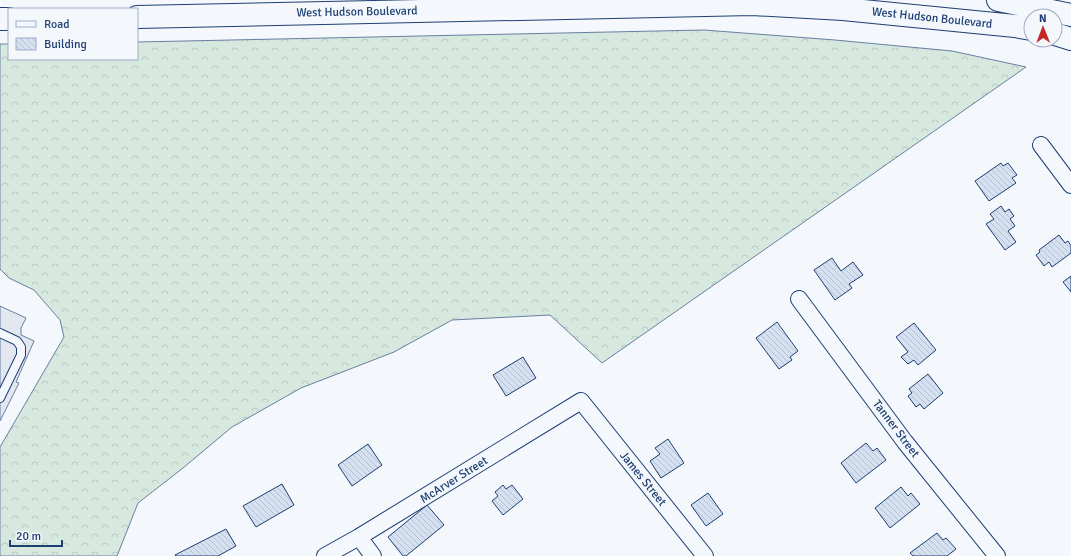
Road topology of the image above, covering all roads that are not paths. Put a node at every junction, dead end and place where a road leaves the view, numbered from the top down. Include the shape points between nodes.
1 (998, 0) edge
2 (321, 6) edge
3 (1071, 15) edge
4 (138, 17) edge
5 (1023, 28) edge
6 (1041, 145) dead end
7 (1071, 185) edge
8 (799, 299) dead end
9 (0, 333) edge
10 (0, 398) edge
11 (581, 401) joint
12 (360, 537) junction
13 (325, 556) edge
14 (374, 556) edge
15 (705, 556) edge
16 (997, 556) edge

1 - 3 main road, West Hudson Boulevard
2 - 4 main road, West Hudson Boulevard
2 - 5 main road, West Hudson Boulevard via 752,4 843,9
6 - 7 street
8 - 16 street, Tanner Street via 905,442
9 - 10 lane via 17,341 22,347 21,355
11 - 12 street, McArver Street
11 - 15 street, James Street
12 - 13 street, McArver Street
12 - 14 street

